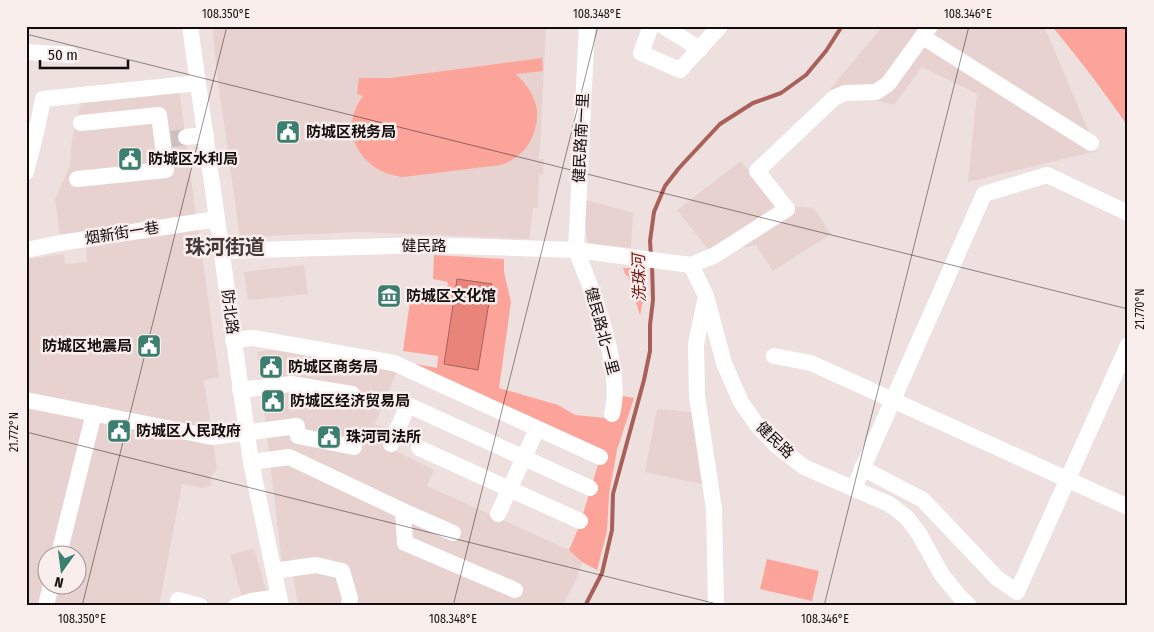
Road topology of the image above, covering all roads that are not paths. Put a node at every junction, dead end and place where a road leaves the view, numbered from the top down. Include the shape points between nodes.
1 (190, 26) edge
2 (587, 26) edge
3 (651, 26) edge
4 (663, 26) edge
5 (720, 26) edge
6 (926, 31) edge
7 (700, 49) junction
8 (26, 52) edge
9 (70, 55) dead end
10 (198, 83) junction
11 (81, 123) dead end
12 (31, 132) edge
13 (206, 135) junction
14 (173, 139) junction
15 (1091, 143) dead end
16 (26, 172) edge
17 (77, 179) dead end
18 (1128, 213) edge
19 (217, 218) junction
20 (26, 250) edge
21 (576, 250) junction
22 (222, 251) junction
23 (683, 264) junction
24 (706, 296) junction
25 (233, 340) junction
26 (1128, 346) edge
27 (774, 356) dead end
28 (240, 390) junction
29 (352, 394) dead end
30 (26, 400) edge
31 (893, 400) junction
32 (94, 413) junction
33 (612, 414) dead end
34 (537, 429) junction
35 (246, 432) junction
36 (390, 444) dead end
37 (354, 447) dead end
38 (419, 448) dead end
39 (600, 457) dead end
40 (524, 458) junction
41 (250, 462) junction
42 (862, 468) junction
43 (1068, 479) junction
44 (590, 488) dead end
45 (854, 488) junction
46 (509, 490) junction
47 (1128, 507) edge
48 (402, 511) junction
49 (498, 514) dead end
50 (580, 521) dead end
51 (453, 532) dead end
52 (61, 544) edge
53 (274, 572) junction
54 (515, 590) dead end
55 (178, 600) dead end
56 (280, 601) edge
57 (200, 606) edge
58 (236, 606) edge
59 (349, 606) edge
60 (716, 606) edge
61 (969, 606) edge

1 - 10 street, 防北路
2 - 21 street, 健民路南一里
3 - 7 street via 641,53 680,70
4 - 7 street
5 - 7 street
6 - 15 street
6 - 23 street via 888,84 876,92 845,93 834,98 757,171 787,209 715,255
8 - 9 street
10 - 12 street via 43,99
10 - 13 street, 防北路
11 - 14 street via 159,116
12 - 16 street
13 - 14 street
13 - 19 street, 防北路
14 - 17 street via 166,170
18 - 31 street via 1047,175 984,194
19 - 20 street, 烟新街一巷
19 - 22 street, 防北路
21 - 22 street, 健民路 via 426,245
21 - 23 street, 健民路
21 - 33 street, 健民路北一里 via 605,330 615,380 616,400
22 - 25 street, 防北路
23 - 24 street, 健民路
24 - 45 street, 健民路 via 724,364 741,402 757,425 804,467
24 - 60 street via 696,344 696,396 714,509
25 - 28 street, 防北路
25 - 34 street via 253,338 394,364
26 - 43 street
27 - 31 street via 811,363
28 - 29 street via 291,384
28 - 35 street, 防北路
30 - 32 street
31 - 42 street
31 - 43 street
32 - 35 street via 212,437
32 - 52 street
34 - 39 street
34 - 40 street
35 - 37 street via 297,426 298,436
35 - 41 street, 防北路
36 - 40 street via 408,405
38 - 46 street
40 - 44 street
40 - 46 street
41 - 48 street via 289,457
41 - 53 street, 防北路
42 - 43 street via 923,500 997,578 1017,592
42 - 45 street
43 - 47 street
45 - 61 street, 健民路 via 889,504 906,517 942,575
46 - 49 street
46 - 50 street
48 - 51 street
48 - 54 street via 405,543
53 - 56 street, 防北路
53 - 59 street via 316,565 342,571 350,598
55 - 57 street
56 - 58 street

